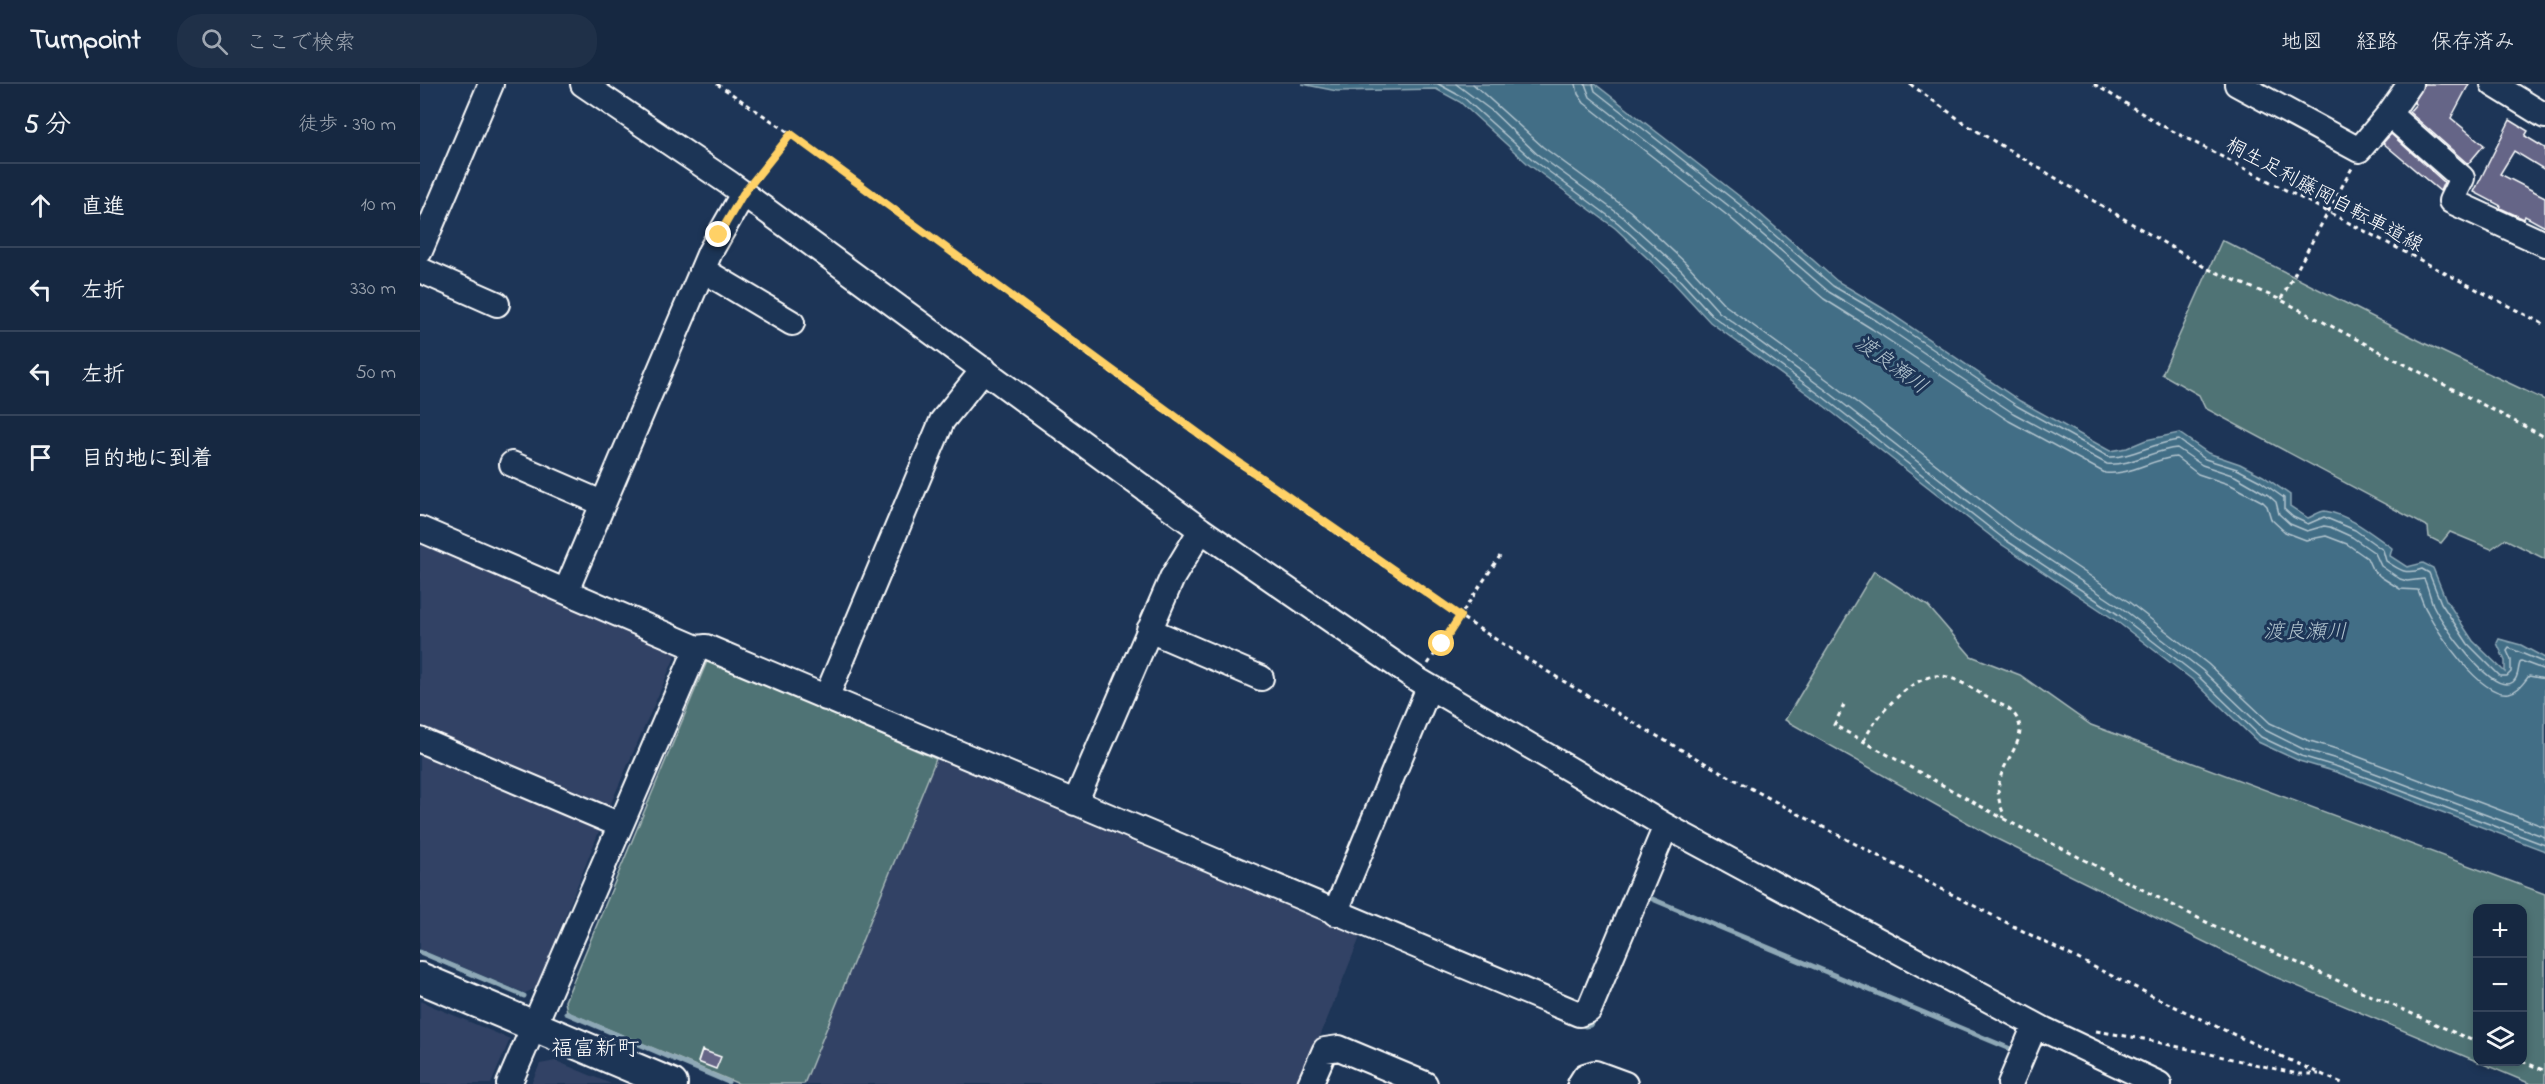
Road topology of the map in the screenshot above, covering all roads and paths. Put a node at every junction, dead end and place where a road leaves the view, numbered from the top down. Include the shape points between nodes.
1 (491, 84) edge
2 (583, 84) edge
3 (717, 84) edge
4 (1910, 84) edge
5 (2094, 84) edge
6 (2237, 84) edge
7 (2410, 84) edge
8 (2493, 84) edge
9 (2389, 114) junction
10 (2545, 116) edge
11 (791, 134) junction
12 (2352, 167) dead end
13 (743, 194) junction
14 (2327, 213) junction
15 (2545, 244) edge
16 (420, 251) edge
17 (420, 270) edge
18 (703, 270) junction
19 (2281, 300) junction
20 (496, 304) dead end
21 (792, 323) dead end
22 (2545, 325) edge
23 (984, 369) junction
24 (2545, 437) edge
25 (512, 464) dead end
26 (602, 503) junction
27 (420, 529) edge
28 (1201, 530) junction
29 (1500, 556) dead end
30 (566, 591) junction
31 (1460, 616) junction
32 (1149, 630) junction
33 (695, 651) junction
34 (1429, 677) junction
35 (1261, 678) dead end
36 (826, 698) junction
37 (1844, 705) dead end
38 (420, 740) edge
39 (1864, 741) junction
40 (1075, 803) junction
41 (2001, 818) junction
42 (620, 825) junction
43 (1666, 826) junction
44 (1335, 913) junction
45 (420, 978) edge
46 (2035, 1025) junction
47 (534, 1026) junction
48 (2089, 1030) dead end
49 (2473, 1040) edge
50 (2527, 1063) edge
51 (2545, 1071) edge
52 (2320, 1074) junction
53 (509, 1084) edge
54 (672, 1084) edge
55 (1311, 1084) edge
56 (1425, 1084) edge
57 (1580, 1084) edge
58 (1625, 1084) edge
59 (2010, 1084) edge
60 (2158, 1084) edge
61 (2344, 1084) edge

1 - 16 street
2 - 13 street
3 - 11 path
4 - 19 path via 1967,125 2206,268
5 - 14 path, 桐生足利藤岡自転車道線 via 2161,125
6 - 9 street via 2359,150
7 - 9 street
8 - 10 street
9 - 15 street via 2462,178 2451,201
11 - 13 path
11 - 31 path via 1224,452
12 - 14 path
13 - 18 street
13 - 23 street
14 - 19 path
14 - 22 path, 桐生足利藤岡自転車道線
17 - 20 street
18 - 21 street
18 - 26 street
19 - 24 path
23 - 28 street
23 - 36 street via 942,421
25 - 26 street
26 - 30 street
27 - 30 street
28 - 32 street via 1172,578
28 - 34 street
29 - 31 path
30 - 33 street
31 - 34 path
31 - 52 path via 1655,735 1842,837 2131,986
32 - 35 street
32 - 40 street
33 - 36 street via 706,647
33 - 42 street
34 - 43 street
34 - 44 street via 1425,697
36 - 40 street
37 - 39 path via 1834,725
38 - 42 street
39 - 41 path
39 - 41 path via 1869,729 1901,694 1931,676 1948,677 2009,709 2020,730 2000,776 1997,791 2004,814
40 - 44 street
41 - 49 path via 2210,924
42 - 47 street
43 - 44 street via 1589,1010 1579,1014
43 - 46 street
45 - 47 main road
46 - 59 street
46 - 60 street
47 - 53 street
47 - 54 main road
48 - 52 path via 2298,1074
50 - 51 path
52 - 61 path
55 - 56 street via 1325,1050 1330,1048 1339,1048
57 - 58 street via 1585,1076 1595,1073

